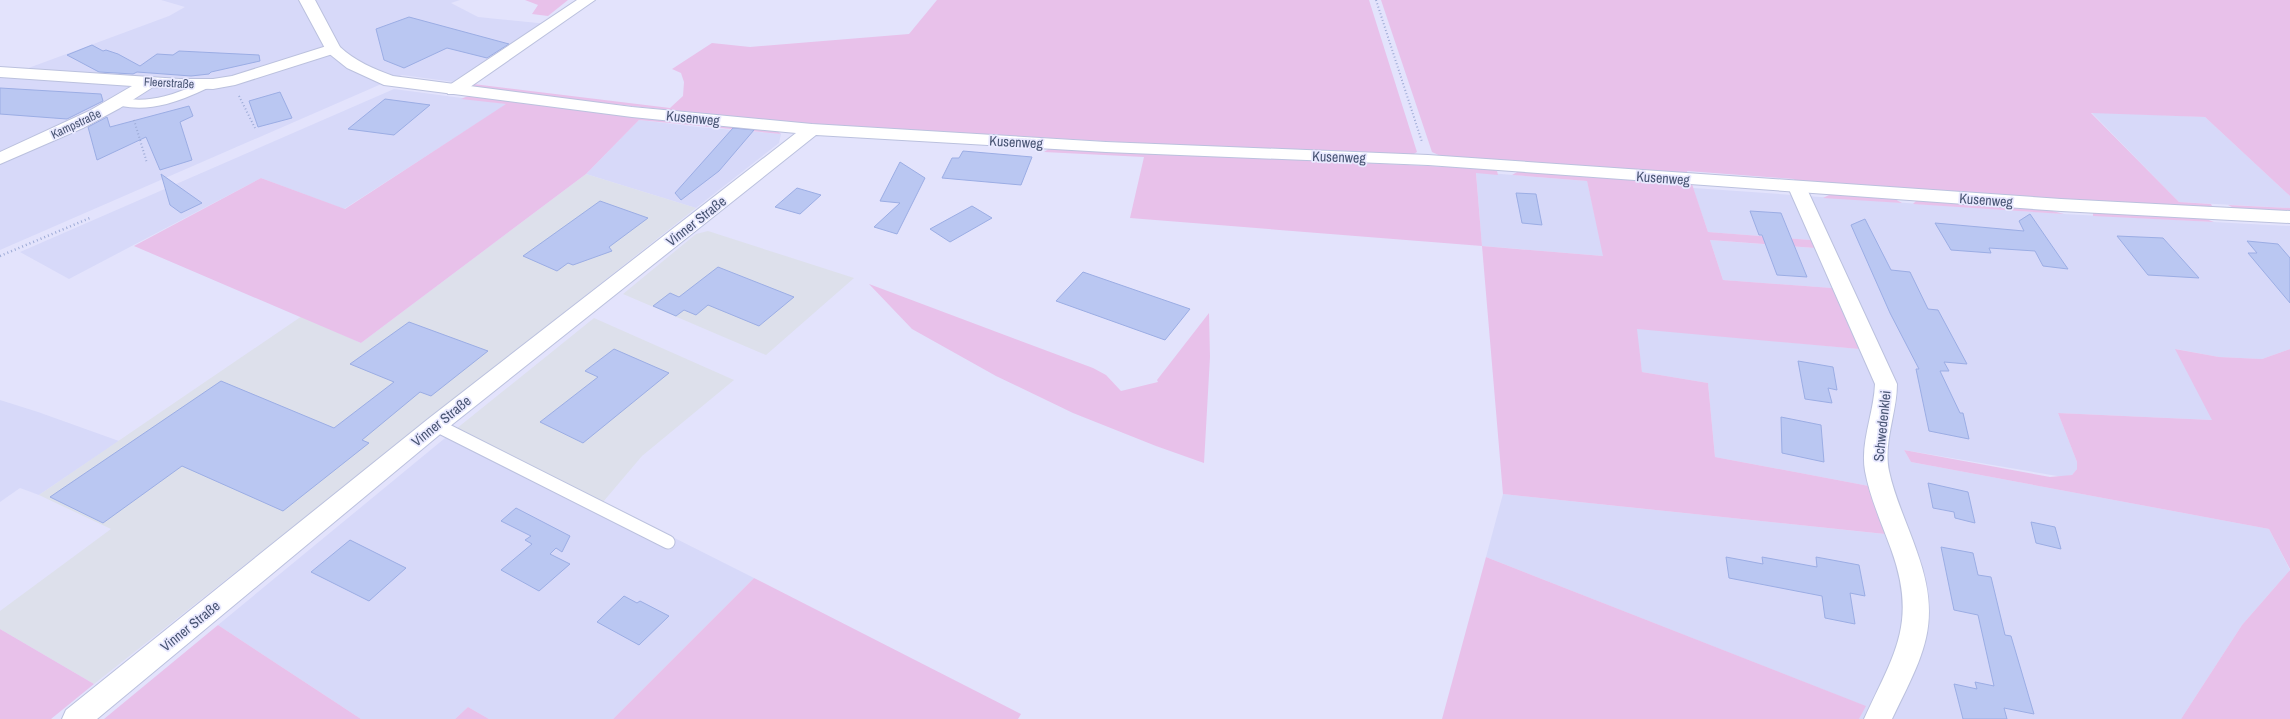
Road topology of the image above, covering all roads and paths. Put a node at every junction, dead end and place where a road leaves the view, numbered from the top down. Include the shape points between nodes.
1 (307, 0) edge
2 (586, 0) edge
3 (1376, 0) edge
4 (333, 49) junction
5 (0, 72) edge
6 (235, 80) junction
7 (149, 82) junction
8 (207, 84) junction
9 (454, 90) junction
10 (122, 102) junction
11 (255, 128) dead end
12 (812, 129) junction
13 (0, 159) edge
14 (1428, 160) junction
15 (147, 163) dead end
16 (1796, 187) junction
17 (2290, 217) edge
18 (90, 218) dead end
19 (0, 256) edge
20 (436, 425) junction
21 (668, 542) dead end
22 (76, 719) edge
23 (1878, 719) edge

1 - 4 street
2 - 9 street
3 - 14 path
4 - 6 street, Fleerstraße
4 - 9 street, Kusenweg via 347,61 390,81
5 - 7 street, Fleerstraße
6 - 8 street, Fleerstraße
6 - 11 path via 233,83
7 - 8 street, Fleerstraße
7 - 10 street, Kampstraße
8 - 10 lane via 185,94 155,102
9 - 12 street, Kusenweg via 632,112
10 - 13 street, Kampstraße
10 - 15 path via 134,119
12 - 14 street, Kusenweg via 1106,147
12 - 20 street, Vinner Straße
14 - 16 street, Kusenweg
16 - 17 street, Kusenweg
16 - 23 street, Schwedenklei via 1886,384 1887,400 1876,450 1877,471 1915,587 1918,611 1915,633 1905,661
18 - 19 path
20 - 21 lane
20 - 22 street, Vinner Straße

